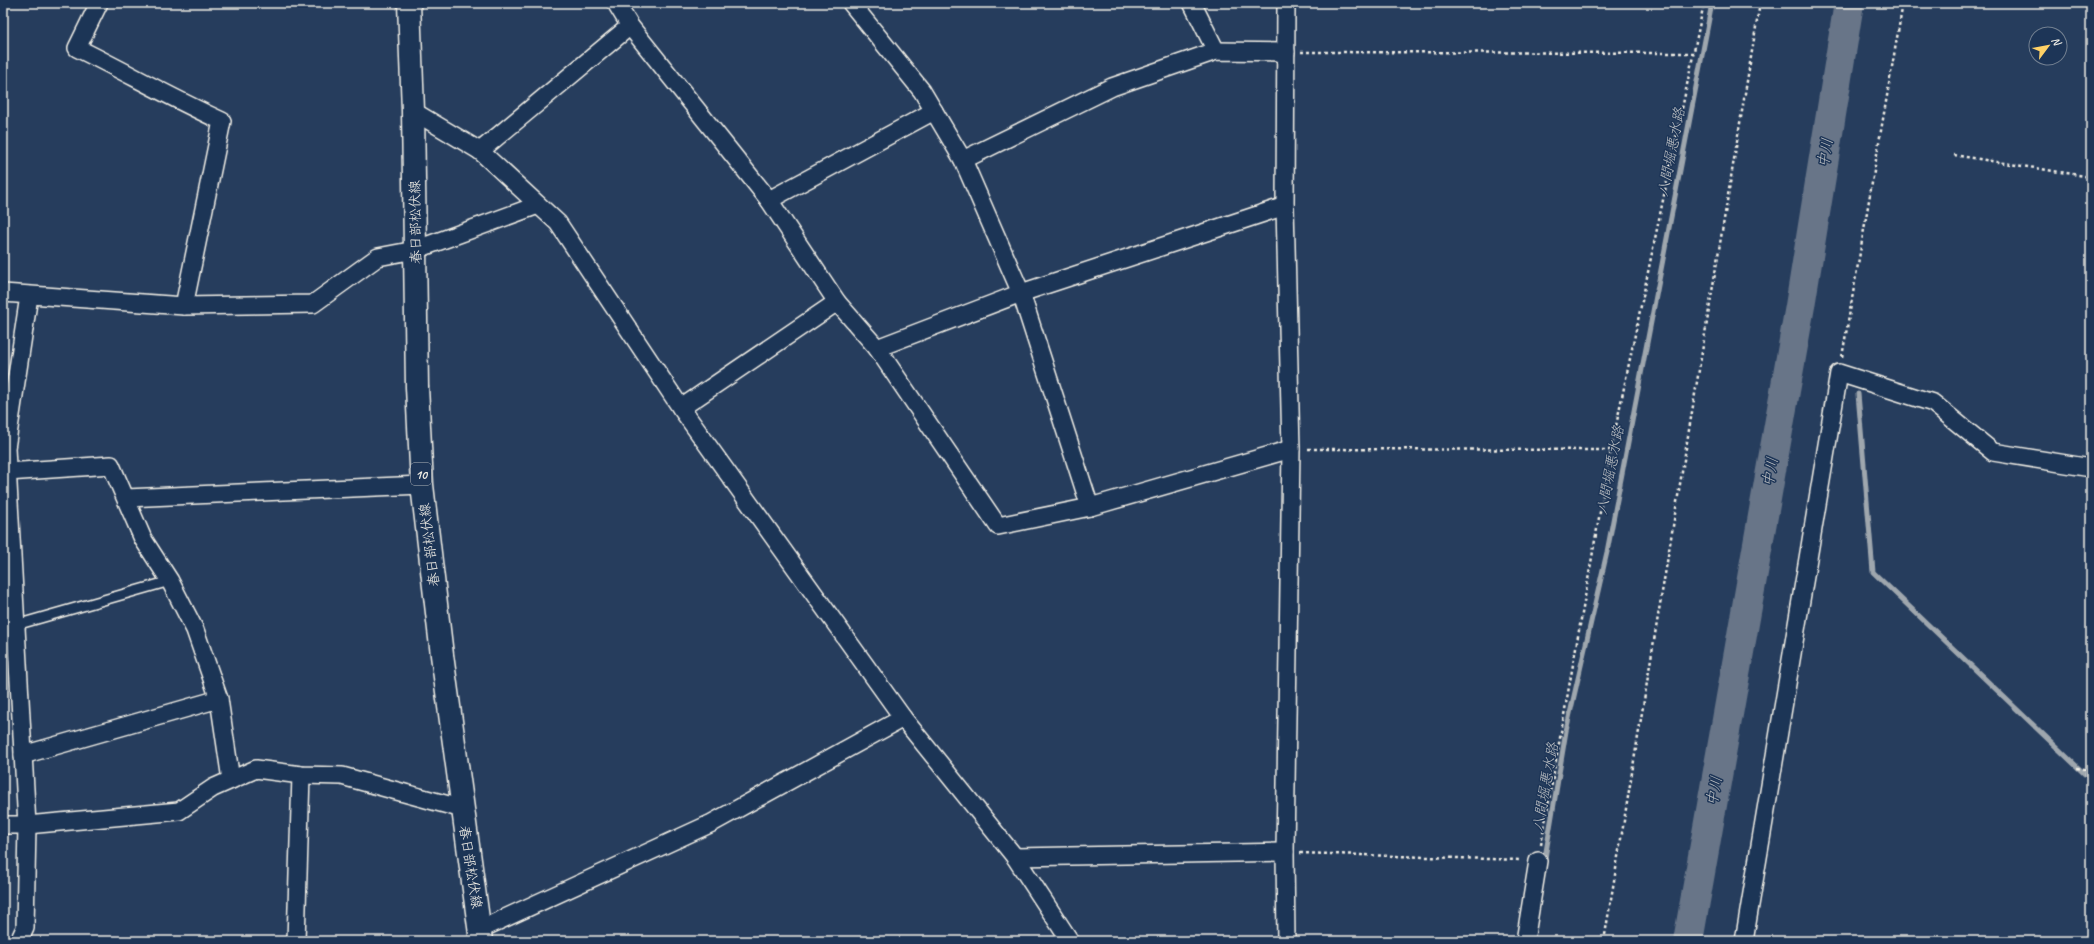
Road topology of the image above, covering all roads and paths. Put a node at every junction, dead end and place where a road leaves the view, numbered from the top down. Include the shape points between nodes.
1 (99, 3) edge
2 (409, 3) edge
3 (616, 3) edge
4 (851, 3) edge
5 (1192, 3) edge
6 (1286, 3) edge
7 (1704, 3) edge
8 (1760, 3) edge
9 (1903, 3) edge
10 (630, 26) junction
11 (1216, 51) junction
12 (1286, 52) junction
13 (1694, 53) junction
14 (413, 111) junction
15 (934, 111) junction
16 (480, 151) junction
17 (1954, 155) dead end
18 (963, 160) junction
19 (2091, 177) edge
20 (769, 200) junction
21 (538, 205) junction
22 (1286, 206) junction
23 (415, 250) junction
24 (3, 293) edge
25 (1021, 293) junction
26 (29, 296) junction
27 (837, 302) junction
28 (184, 306) junction
29 (877, 348) junction
30 (1839, 373) junction
31 (681, 408) junction
32 (4, 448) edge
33 (1291, 449) junction
34 (1612, 450) junction
35 (2091, 468) edge
36 (7, 472) junction
37 (422, 484) junction
38 (126, 498) junction
39 (1090, 507) junction
40 (170, 581) junction
41 (16, 625) junction
42 (219, 698) junction
43 (903, 718) junction
44 (23, 755) junction
45 (2077, 768) dead end
46 (2091, 770) edge
47 (301, 775) junction
48 (231, 780) junction
49 (463, 809) junction
50 (3, 825) edge
51 (27, 825) junction
52 (1286, 852) junction
53 (1015, 857) junction
54 (1538, 861) junction
55 (481, 935) edge
56 (19, 941) edge
57 (296, 941) edge
58 (1070, 941) edge
59 (1286, 941) edge
60 (1525, 941) edge
61 (1604, 941) edge
62 (1744, 941) edge

1 - 28 street via 77,48 222,121
2 - 14 main road, 春日部松伏線 / 10
3 - 10 street
4 - 15 street via 922,91
5 - 11 street
6 - 12 street
7 - 13 path
8 - 61 path
9 - 30 path
10 - 16 street
10 - 20 street
11 - 12 street
11 - 18 street via 1112,87
12 - 13 path
12 - 22 street
13 - 34 path
14 - 16 street
14 - 23 main road, 春日部松伏線 / 10
15 - 18 street
15 - 20 street
16 - 21 street
17 - 19 path
18 - 25 street
20 - 27 street
21 - 23 street
21 - 31 street via 558,223
22 - 25 street
22 - 33 street
23 - 28 street via 378,257 313,304
23 - 37 main road, 春日部松伏線 / 10 via 417,387
24 - 26 street
25 - 29 street
25 - 39 street
26 - 28 street
26 - 32 street
27 - 29 street
27 - 31 street
29 - 39 street via 998,526
30 - 35 street via 1933,403 1993,452
30 - 62 street
31 - 43 street
32 - 36 street
33 - 34 path
33 - 39 street
33 - 52 street
34 - 54 path
36 - 38 street via 111,465
36 - 41 street
37 - 38 street
37 - 49 main road, 春日部松伏線 / 10
38 - 40 street via 143,539
40 - 41 lane
40 - 42 street via 195,630
41 - 44 street
42 - 44 street
42 - 48 street
43 - 53 street
43 - 55 street via 712,822
44 - 51 street
45 - 46 path
47 - 48 street via 256,769
47 - 49 street via 342,776
47 - 57 street
48 - 51 street via 213,788 180,811
49 - 55 main road, 春日部松伏線 / 10
50 - 51 street
51 - 56 street via 25,928
52 - 53 street
52 - 54 path
52 - 59 street
53 - 58 street
54 - 60 street

